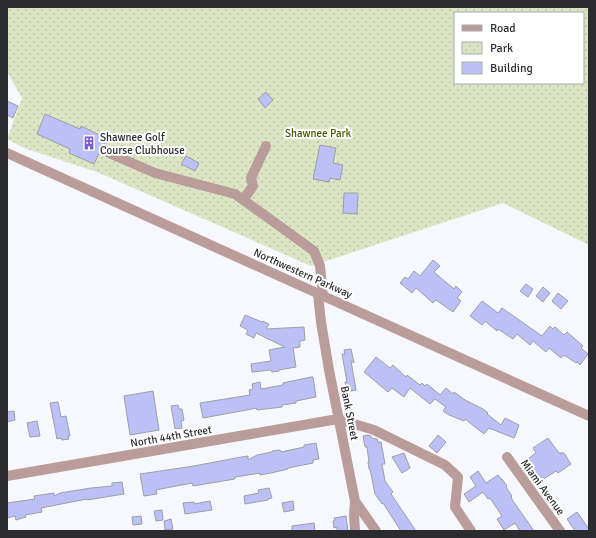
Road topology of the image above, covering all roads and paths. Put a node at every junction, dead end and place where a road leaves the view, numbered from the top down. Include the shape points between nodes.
1 (266, 146) dead end
2 (109, 153) dead end
3 (7, 154) edge
4 (243, 200) junction
5 (321, 295) junction
6 (589, 416) edge
7 (338, 419) junction
8 (507, 457) dead end
9 (7, 476) edge
10 (355, 501) junction
11 (355, 531) edge
12 (376, 531) edge
13 (471, 531) edge
14 (560, 531) edge

1 - 4 street via 251,178 253,186
2 - 4 street, Bank Street via 154,172 235,194
3 - 5 street, Northwestern Parkway
4 - 5 street, Bank Street via 314,251 320,266
5 - 6 street, Northwestern Parkway via 400,328
5 - 7 street, Bank Street via 321,322
7 - 9 street, North 44th Street
7 - 10 street, Bank Street
7 - 13 street via 374,430 445,465 458,477 455,507
8 - 14 street, Miami Avenue
10 - 11 street
10 - 12 street, Bank Street

